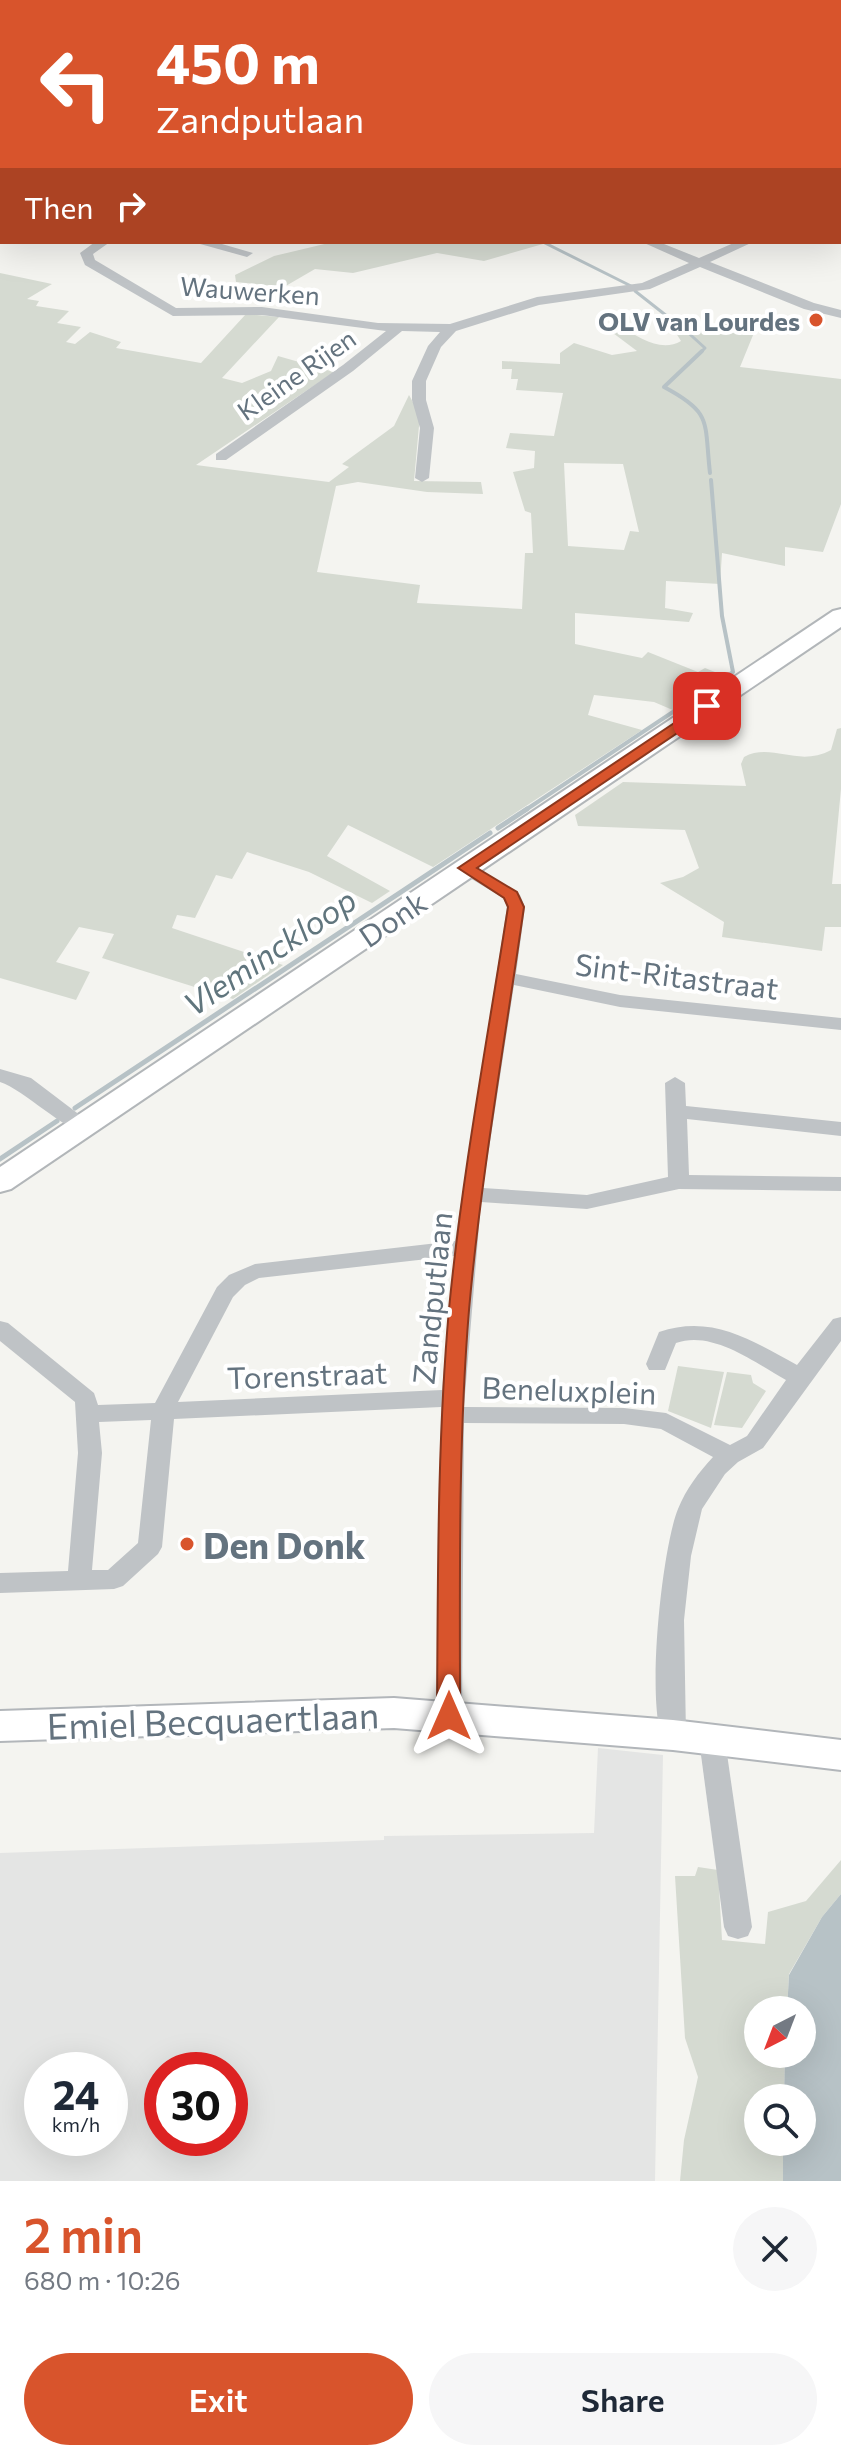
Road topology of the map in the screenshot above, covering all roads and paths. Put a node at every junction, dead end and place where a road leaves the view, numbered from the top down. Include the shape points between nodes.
1 (101, 244) edge
2 (208, 244) edge
3 (653, 244) edge
4 (742, 244) edge
5 (247, 253) dead end
6 (695, 262) junction
7 (841, 314) edge
8 (398, 328) junction
9 (451, 328) junction
10 (221, 457) dead end
11 (422, 478) dead end
12 (841, 616) edge
13 (466, 868) junction
14 (507, 978) junction
15 (841, 1024) edge
16 (0, 1075) edge
17 (675, 1083) dead end
18 (675, 1111) junction
19 (82, 1127) junction
20 (841, 1129) edge
21 (0, 1182) edge
22 (679, 1182) junction
23 (841, 1184) edge
24 (474, 1194) junction
25 (465, 1247) junction
26 (841, 1325) edge
27 (0, 1329) edge
28 (657, 1364) dead end
29 (800, 1377) junction
30 (453, 1407) junction
31 (163, 1409) junction
32 (89, 1414) junction
33 (730, 1456) junction
34 (79, 1580) junction
35 (0, 1583) edge
36 (449, 1716) junction
37 (0, 1726) edge
38 (673, 1735) junction
39 (712, 1740) junction
40 (841, 1755) edge
41 (738, 1927) dead end

1 - 8 street, Wauwerken via 86,253 89,262 173,312 262,311
2 - 5 street, Wauwerken
3 - 6 street
4 - 6 street, Wauwerken
6 - 7 street
6 - 9 street, Wauwerken via 636,288 537,301
8 - 9 street, Wauwerken
8 - 10 street, Kleine Rijen
9 - 11 street via 435,346 419,381 427,428
12 - 13 main road, Donk
13 - 14 street, Zandputlaan via 511,895 516,907
13 - 19 main road, Donk
14 - 15 street, Sint-Ritastraat via 606,999
14 - 24 street, Zandputlaan
16 - 19 street via 24,1083
17 - 18 street
18 - 20 street
18 - 22 street
19 - 21 main road, Donk
22 - 23 street
22 - 24 street via 587,1202
24 - 25 street, Zandputlaan
25 - 30 street, Zandputlaan
25 - 31 street via 285,1265 237,1280 225,1292
26 - 29 street
27 - 32 street via 76,1389 86,1399
28 - 29 street, Beneluxplein via 667,1338 690,1330 726,1341
29 - 33 street via 755,1442
30 - 31 street, Torenstraat
30 - 33 street, Beneluxplein via 666,1421
30 - 36 street, Zandputlaan
31 - 32 street, Torenstraat
31 - 34 street via 150,1547 114,1579
32 - 34 street
33 - 38 street via 706,1478 682,1535 669,1687
34 - 35 street
36 - 37 street, Emiel Becquaertlaan via 394,1713
36 - 38 street, Emiel Becquaertlaan
38 - 39 street, Emiel Becquaertlaan
39 - 40 street, Emiel Becquaertlaan
39 - 41 street

